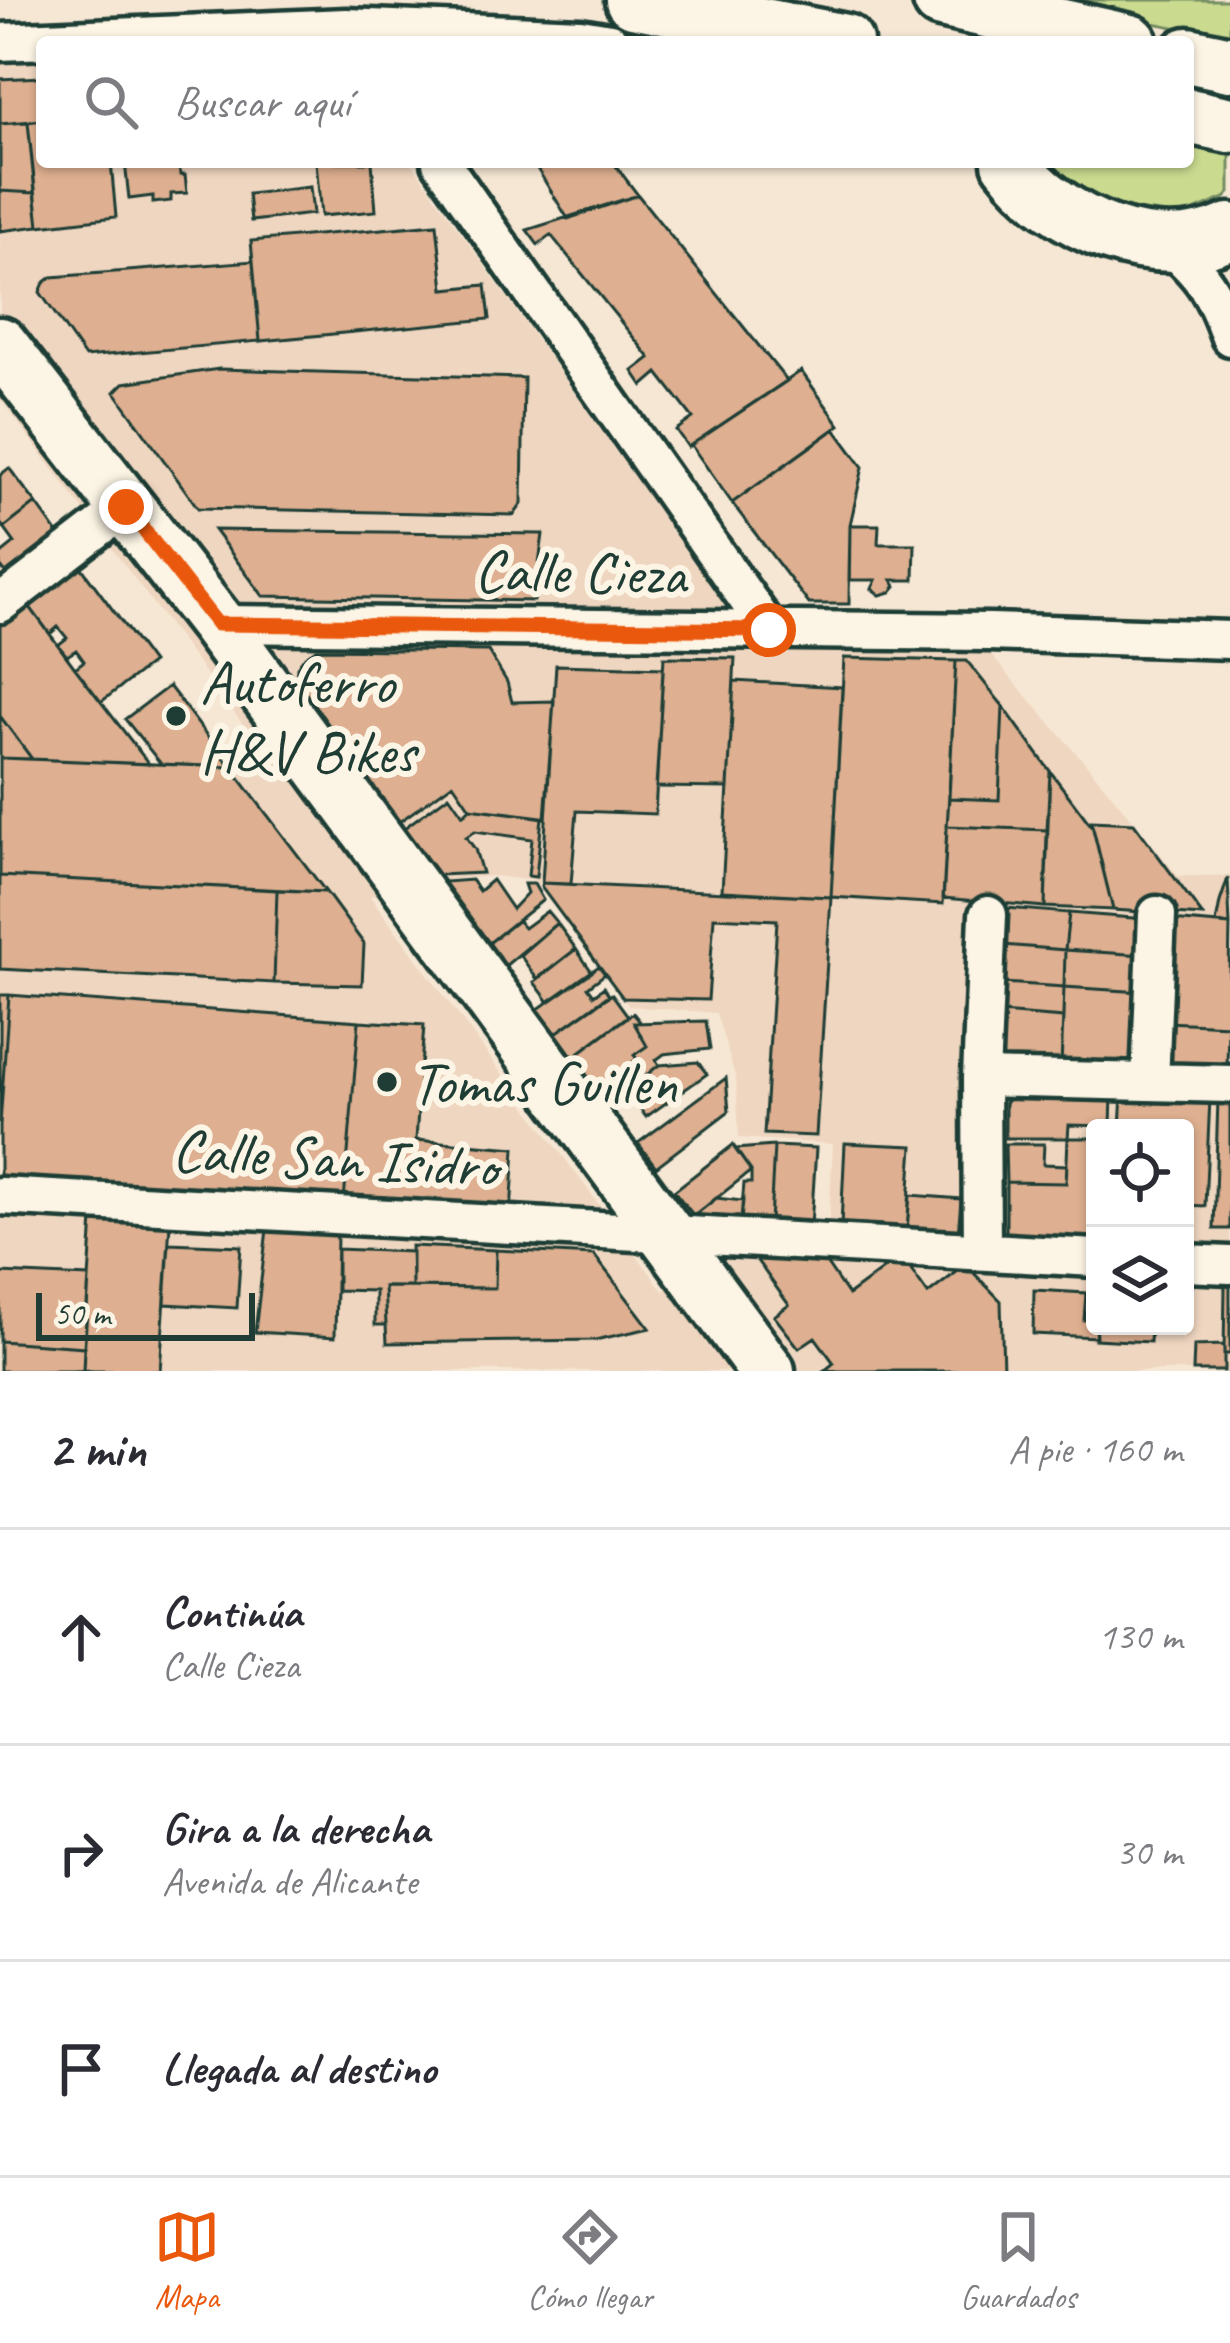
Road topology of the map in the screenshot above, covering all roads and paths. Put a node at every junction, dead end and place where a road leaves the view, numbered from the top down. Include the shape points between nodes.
1 (633, 0) edge
2 (941, 0) edge
3 (996, 18) edge
4 (351, 35) edge
5 (301, 36) edge
6 (466, 36) edge
7 (815, 36) edge
8 (1096, 36) edge
9 (36, 41) edge
10 (0, 42) edge
11 (1194, 56) edge
12 (1230, 64) edge
13 (1194, 117) edge
14 (1230, 125) edge
15 (445, 168) edge
16 (1016, 168) edge
17 (1230, 230) edge
18 (1168, 244) junction
19 (1230, 337) edge
20 (10, 377) edge
21 (126, 507) junction
22 (0, 604) edge
23 (217, 624) junction
24 (769, 630) junction
25 (1230, 640) edge
26 (988, 915) dead end
27 (1157, 915) dead end
28 (981, 1078) junction
29 (1150, 1082) junction
30 (1230, 1084) edge
31 (0, 1196) edge
32 (664, 1232) junction
33 (982, 1251) junction
34 (1086, 1257) edge
35 (1194, 1263) edge
36 (1230, 1265) edge
37 (766, 1371) edge

1 - 7 main road
2 - 3 main road
3 - 8 main road
4 - 5 street
4 - 6 street
9 - 10 street
11 - 12 main road
13 - 14 main road
15 - 24 street
16 - 18 main road via 1067,214
17 - 18 main road
18 - 19 street via 1213,292
20 - 21 main road
21 - 22 street
21 - 23 main road
23 - 24 street, Calle Cieza
23 - 32 main road
24 - 25 street, Calle Cieza
26 - 28 street
27 - 29 street
28 - 29 street
28 - 33 street
29 - 30 street
31 - 32 street, Calle San Isidro
32 - 33 street, Calle San Isidro
32 - 37 main road
33 - 34 street, Calle San Isidro
35 - 36 street

